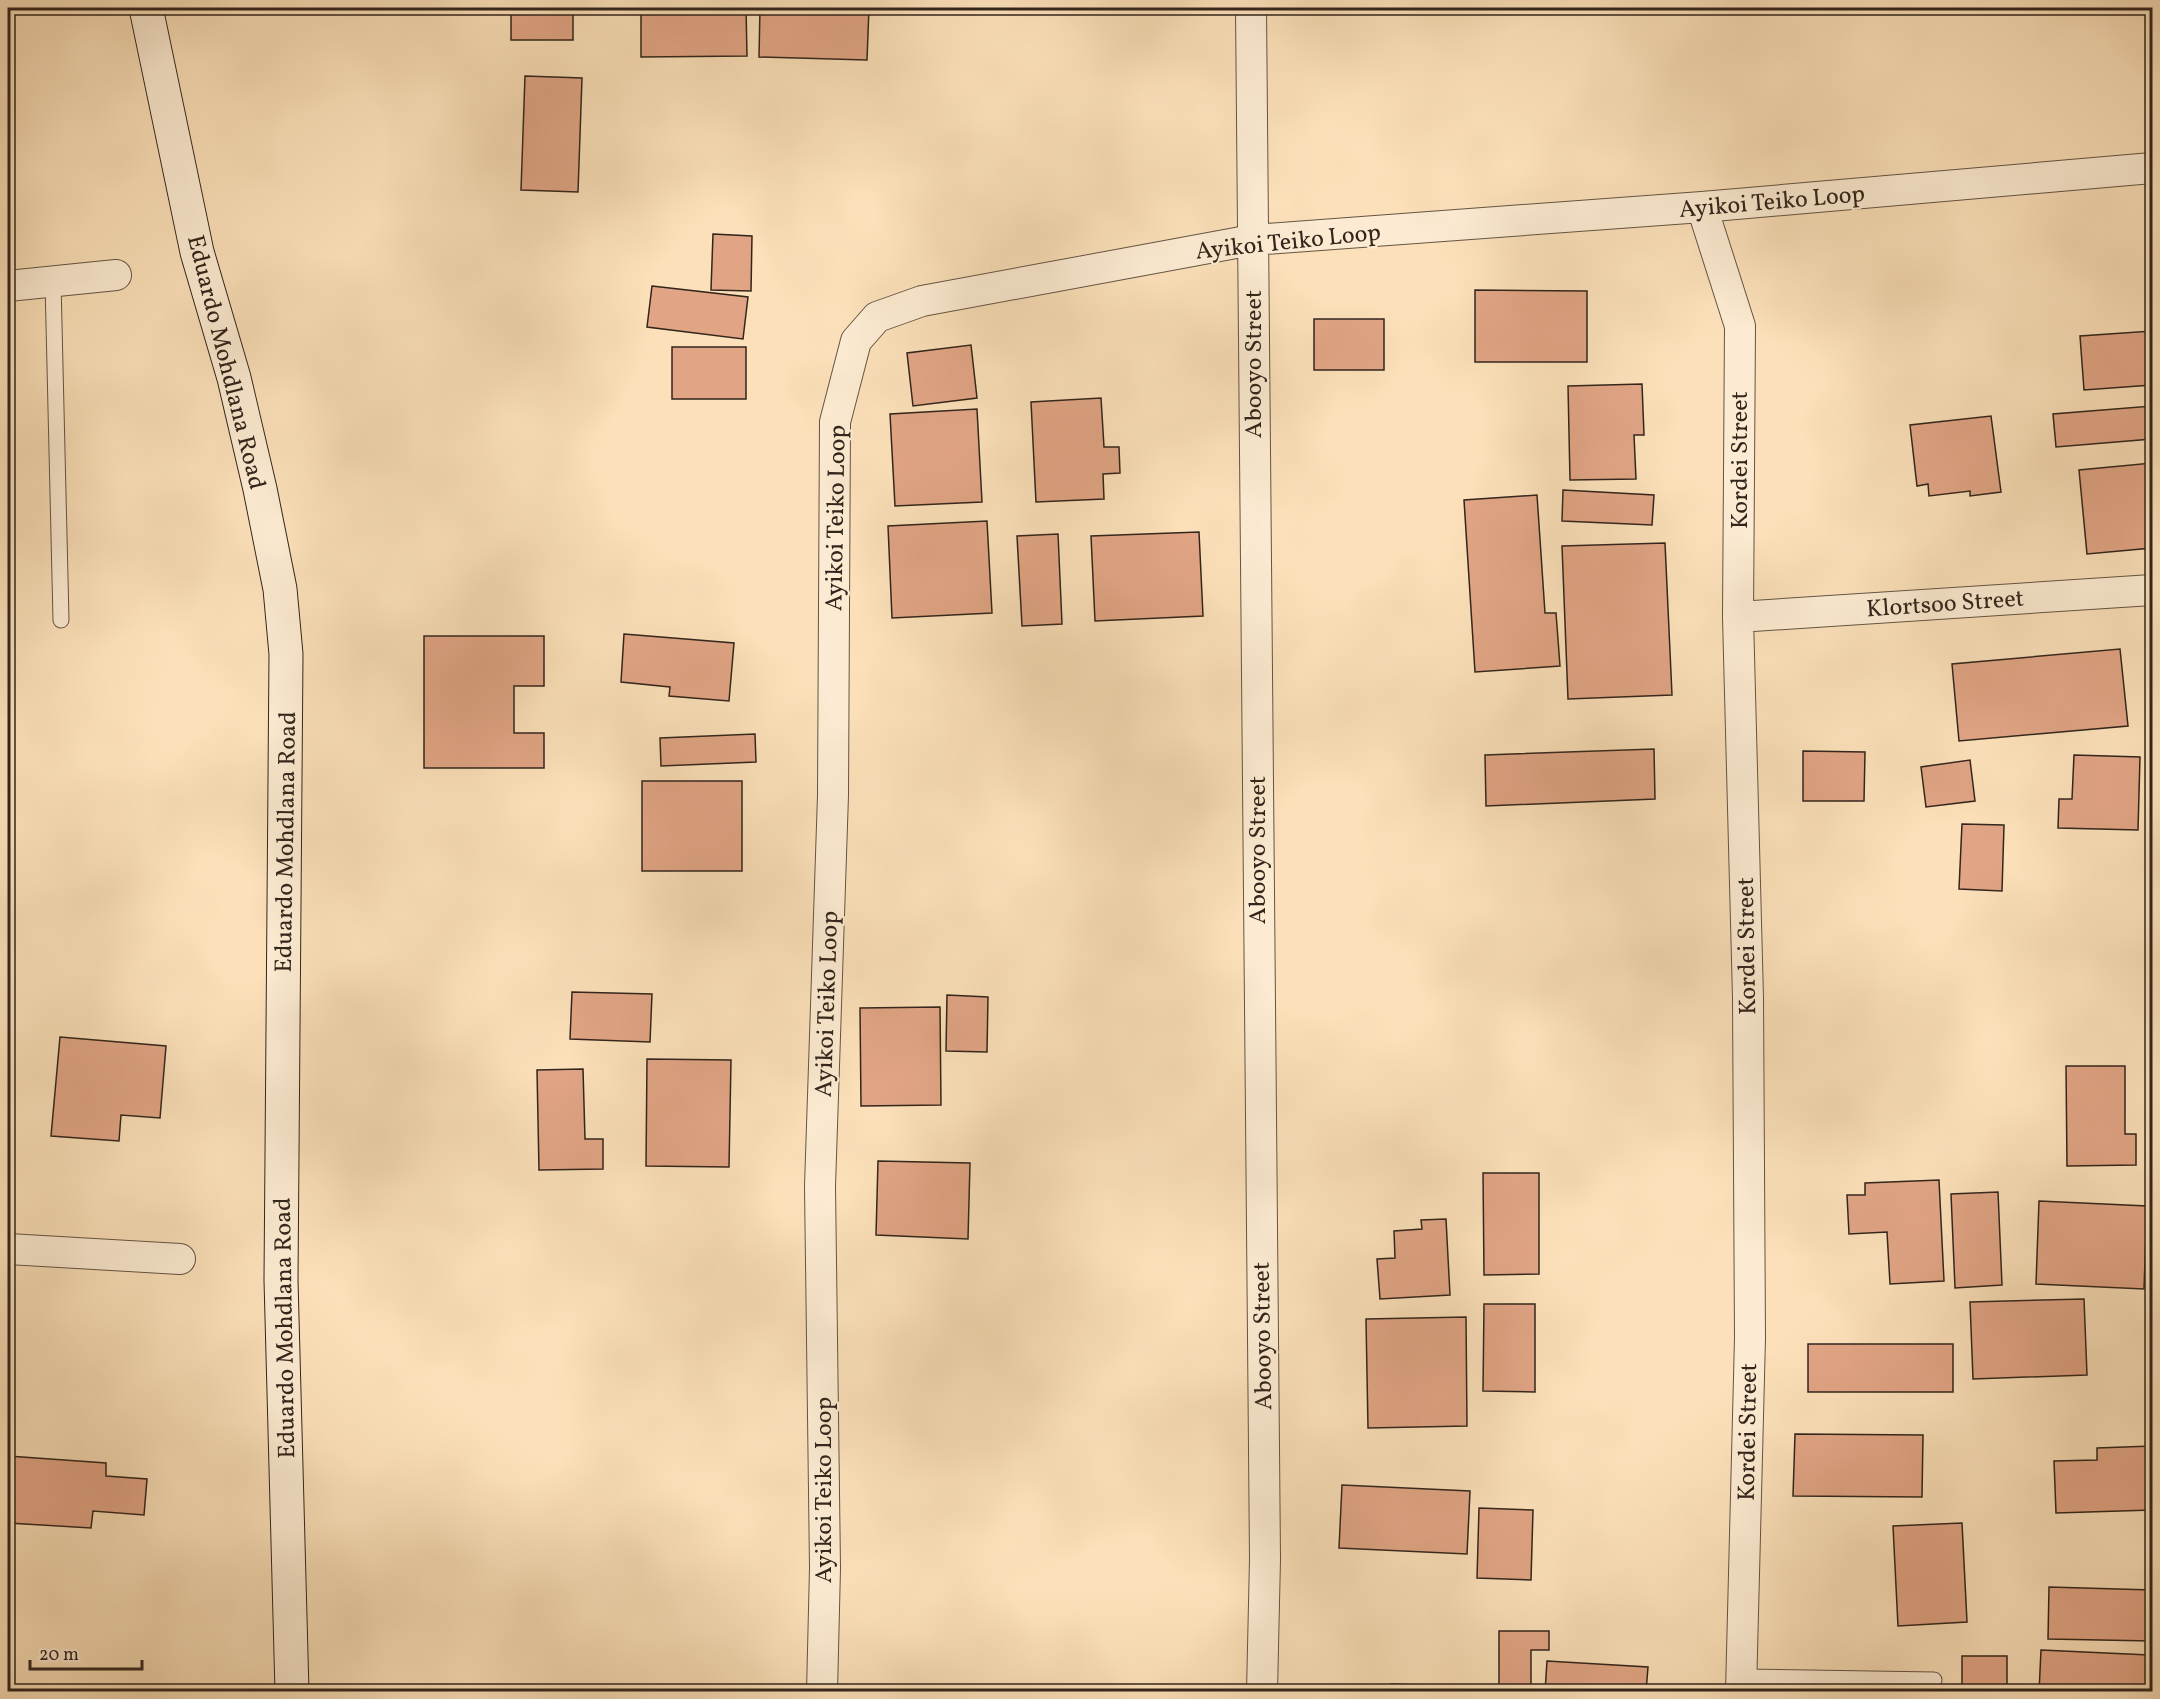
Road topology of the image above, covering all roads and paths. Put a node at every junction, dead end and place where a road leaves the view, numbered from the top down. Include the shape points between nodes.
1 (146, 8) edge
2 (1251, 8) edge
3 (2152, 168) edge
4 (1702, 207) junction
5 (1252, 240) junction
6 (116, 275) dead end
7 (53, 282) junction
8 (8, 286) edge
9 (2152, 590) edge
10 (1738, 617) junction
11 (61, 620) dead end
12 (8, 1249) edge
13 (180, 1259) dead end
14 (1934, 1680) dead end
15 (1741, 1684) edge
16 (292, 1692) edge
17 (822, 1692) edge
18 (1262, 1692) edge

1 - 16 main road, Eduardo Mohdlana Road via 197,252 234,378 260,489 280,589 285,643 281,1280
2 - 5 street, Abooyo Street
3 - 4 street, Ayikoi Teiko Loop
4 - 5 street, Ayikoi Teiko Loop
4 - 10 street, Kordei Street via 1740,326
5 - 17 street, Ayikoi Teiko Loop via 922,301 877,317 856,341 847,370 834,422 833,795 820,1186 825,1568
5 - 18 street, Abooyo Street via 1264,1535
6 - 7 street
7 - 8 street
7 - 11 lane
9 - 10 street, Klortsoo Street
10 - 15 street, Kordei Street via 1748,998 1750,1338
12 - 13 street
14 - 15 lane

